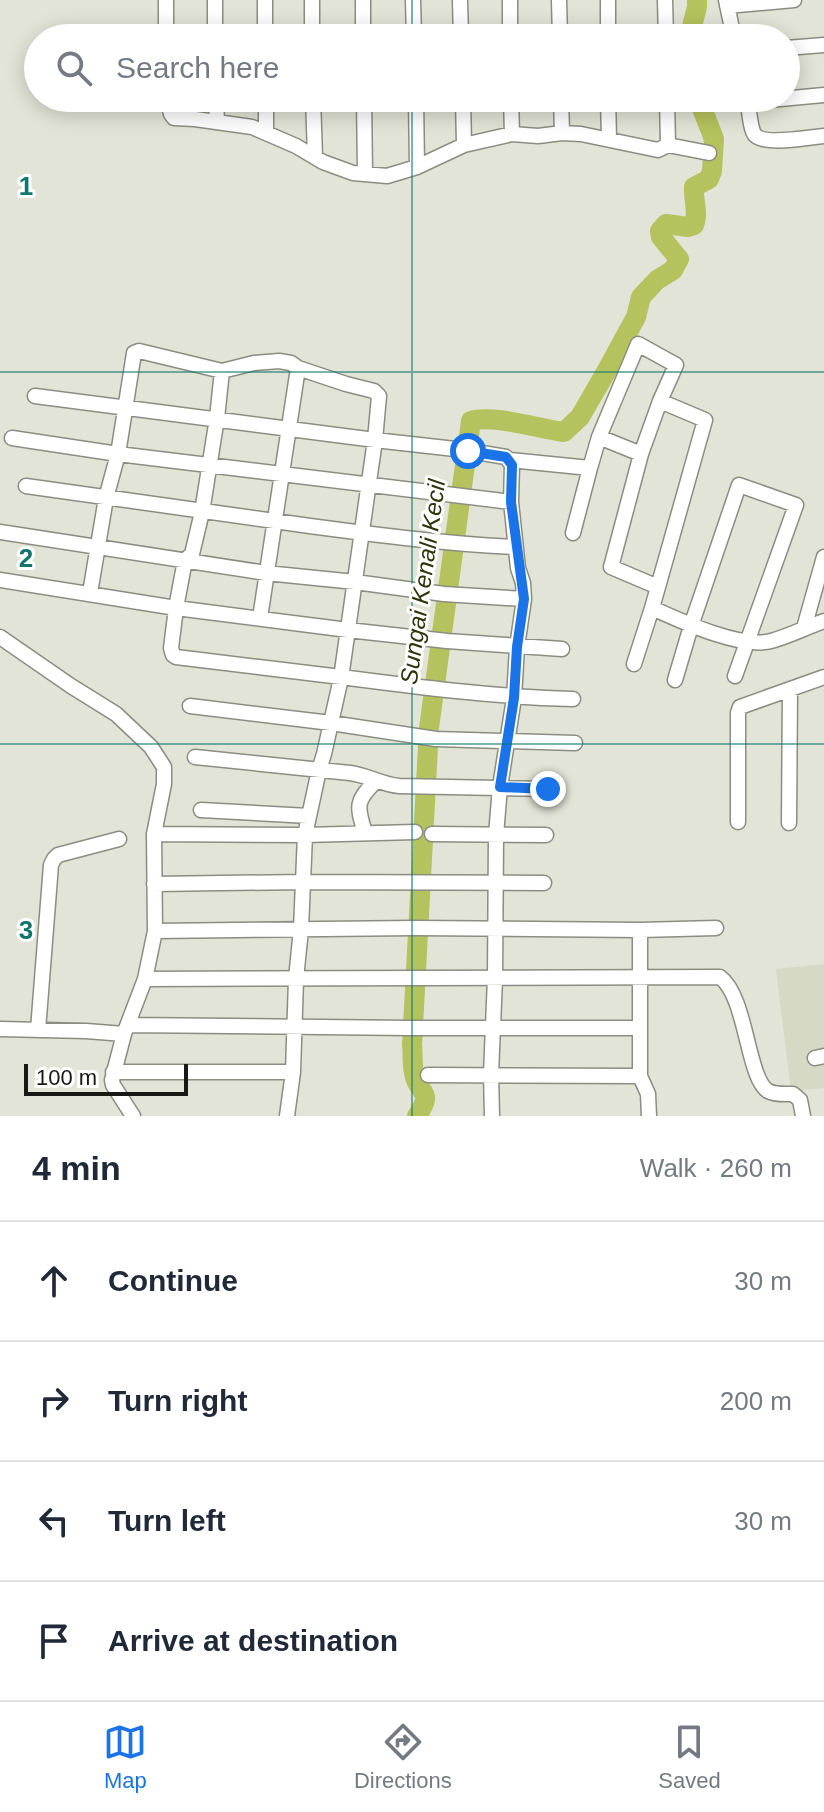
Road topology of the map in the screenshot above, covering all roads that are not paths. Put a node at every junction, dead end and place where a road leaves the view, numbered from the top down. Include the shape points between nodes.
1 (166, 0) edge
2 (215, 0) edge
3 (265, 0) edge
4 (312, 0) edge
5 (363, 0) edge
6 (413, 0) edge
7 (460, 0) edge
8 (510, 0) edge
9 (559, 0) edge
10 (608, 0) edge
11 (665, 0) edge
12 (794, 0) edge
13 (726, 3) edge
14 (166, 24) edge
15 (215, 24) edge
16 (265, 24) edge
17 (312, 24) edge
18 (363, 24) edge
19 (414, 24) edge
20 (461, 24) edge
21 (510, 24) edge
22 (560, 24) edge
23 (608, 24) edge
24 (666, 24) edge
25 (731, 24) edge
26 (824, 45) edge
27 (800, 47) edge
28 (824, 95) edge
29 (800, 97) edge
30 (170, 112) edge
31 (217, 112) edge
32 (266, 112) edge
33 (313, 112) edge
34 (364, 112) edge
35 (416, 112) edge
36 (463, 112) edge
37 (511, 112) edge
38 (561, 112) edge
39 (608, 112) edge
40 (667, 112) edge
41 (750, 112) edge
42 (217, 122) junction
43 (266, 133) junction
44 (562, 133) junction
45 (512, 134) junction
46 (824, 136) edge
47 (609, 139) junction
48 (464, 145) junction
49 (668, 145) junction
50 (709, 153) dead end
51 (315, 157) junction
52 (417, 167) junction
53 (365, 174) junction
54 (298, 368) junction
55 (222, 371) junction
56 (35, 396) dead end
57 (660, 401) junction
58 (126, 407) junction
59 (217, 418) junction
60 (288, 428) junction
61 (599, 437) junction
62 (12, 438) dead end
63 (375, 440) junction
64 (118, 454) junction
65 (641, 454) junction
66 (510, 460) junction
67 (210, 466) junction
68 (590, 468) junction
69 (281, 474) junction
70 (368, 485) junction
71 (26, 486) dead end
72 (106, 498) junction
73 (511, 502) junction
74 (202, 512) junction
75 (273, 521) junction
76 (0, 532) edge
77 (361, 532) junction
78 (573, 533) dead end
79 (515, 547) junction
80 (98, 548) junction
81 (185, 560) junction
82 (823, 564) edge
83 (266, 573) junction
84 (0, 580) edge
85 (355, 582) junction
86 (658, 587) junction
87 (90, 593) junction
88 (819, 596) edge
89 (524, 599) junction
90 (176, 608) junction
91 (652, 608) junction
92 (260, 618) junction
93 (824, 621) edge
94 (691, 626) junction
95 (804, 628) junction
96 (348, 630) junction
97 (0, 637) edge
98 (746, 642) junction
99 (517, 647) junction
100 (562, 649) dead end
101 (634, 664) dead end
102 (735, 676) dead end
103 (824, 677) edge
104 (341, 678) junction
105 (675, 680) dead end
106 (790, 689) junction
107 (514, 698) junction
108 (573, 699) dead end
109 (190, 706) dead end
110 (331, 723) junction
111 (506, 741) junction
112 (575, 743) dead end
113 (195, 757) dead end
114 (319, 770) junction
115 (375, 782) junction
116 (500, 787) junction
117 (548, 789) dead end
118 (201, 810) dead end
119 (309, 816) junction
120 (738, 822) dead end
121 (789, 823) dead end
122 (415, 832) dead end
123 (365, 833) junction
124 (154, 834) junction
125 (432, 834) dead end
126 (305, 835) junction
127 (496, 835) junction
128 (546, 835) dead end
129 (119, 839) dead end
130 (302, 882) junction
131 (496, 883) junction
132 (544, 883) dead end
133 (154, 884) junction
134 (495, 928) junction
135 (716, 928) dead end
136 (301, 929) junction
137 (640, 930) junction
138 (155, 931) junction
139 (495, 978) junction
140 (640, 978) junction
141 (145, 979) junction
142 (296, 979) junction
143 (295, 1026) junction
144 (493, 1028) junction
145 (640, 1028) junction
146 (0, 1029) edge
147 (126, 1029) junction
148 (38, 1030) junction
149 (113, 1072) junction
150 (293, 1072) junction
151 (491, 1074) junction
152 (428, 1075) dead end
153 (640, 1076) junction
154 (133, 1116) edge
155 (287, 1116) edge
156 (492, 1116) edge
157 (649, 1116) edge
158 (803, 1116) edge

1 - 14 street
2 - 15 street
3 - 16 street
4 - 17 street
5 - 18 street
6 - 19 street
7 - 20 street
8 - 21 street
9 - 22 street
10 - 23 street
11 - 24 street
12 - 13 street
13 - 25 street
26 - 27 street
28 - 29 street
30 - 42 street via 174,118
31 - 42 street
32 - 43 street
33 - 51 street
34 - 53 street
35 - 52 street
36 - 48 street
37 - 45 street
38 - 44 street
39 - 47 street
40 - 49 street
41 - 46 street via 757,138
42 - 43 street
43 - 51 street
44 - 45 street
44 - 47 street
45 - 48 street
47 - 49 street via 658,150
48 - 52 street
49 - 50 street
51 - 53 street
52 - 53 street via 387,176
54 - 55 street via 270,361
54 - 60 street
54 - 63 street via 374,391 379,396
55 - 58 street via 135,352
55 - 59 street
56 - 58 street
57 - 61 street via 676,365 638,344
57 - 65 street
57 - 86 street via 705,420
58 - 59 street
58 - 64 street
59 - 60 street
59 - 67 street
60 - 63 street
60 - 69 street
61 - 65 street
61 - 68 street
62 - 64 street
63 - 66 street
63 - 70 street
64 - 67 street
64 - 72 street
65 - 86 street via 611,567
66 - 68 street
66 - 73 street
67 - 69 street
67 - 74 street
68 - 78 street
69 - 70 street
69 - 75 street
70 - 73 street
70 - 77 street
71 - 72 street
72 - 74 street
72 - 80 street
73 - 79 street
74 - 75 street
74 - 81 street via 192,554
75 - 77 street
75 - 83 street
76 - 80 street
77 - 79 street
77 - 85 street
79 - 89 street
80 - 81 street
80 - 87 street
81 - 83 street
81 - 90 street
82 - 88 street
83 - 85 street
83 - 92 street
84 - 87 street
85 - 89 street
85 - 96 street
86 - 91 street
87 - 90 street
88 - 95 street
89 - 99 street
90 - 92 street
90 - 104 street via 171,648 176,657
91 - 94 street
91 - 101 street
92 - 96 street
93 - 95 street
94 - 98 street
94 - 98 street via 739,485 796,505
94 - 105 street
95 - 98 street via 769,642
96 - 99 street
96 - 104 street
97 - 124 street via 116,714 151,747 164,767
98 - 102 street
99 - 100 street
99 - 107 street
103 - 106 street
104 - 107 street
104 - 110 street
106 - 120 street via 740,707
106 - 121 street
107 - 108 street
107 - 111 street
109 - 110 street
110 - 111 street via 430,739
110 - 114 street
111 - 112 street
111 - 116 street
113 - 114 street
114 - 115 street
114 - 119 street
115 - 116 street
115 - 123 street via 359,804
116 - 117 street
116 - 127 street
118 - 119 street
119 - 126 street
122 - 123 street
123 - 126 street
124 - 126 street
124 - 133 street
125 - 127 street
126 - 130 street
127 - 128 street
127 - 131 street
129 - 148 street via 58,855 51,865
130 - 131 street
130 - 133 street
130 - 136 street
131 - 132 street
131 - 134 street
133 - 138 street
134 - 136 street
134 - 137 street
134 - 139 street
135 - 137 street
136 - 138 street
136 - 142 street
137 - 140 street
138 - 141 street
139 - 140 street
139 - 142 street
139 - 144 street
140 - 145 street
140 - 158 street via 707,976 727,982 759,1080 767,1090 793,1094
141 - 142 street
141 - 147 street
142 - 143 street
143 - 144 street
143 - 147 street
143 - 150 street
144 - 145 street
144 - 151 street
145 - 153 street
146 - 148 street
147 - 148 street
147 - 149 street
149 - 150 street
149 - 154 street via 113,1085
150 - 155 street
151 - 152 street
151 - 153 street
151 - 156 street
153 - 157 street

